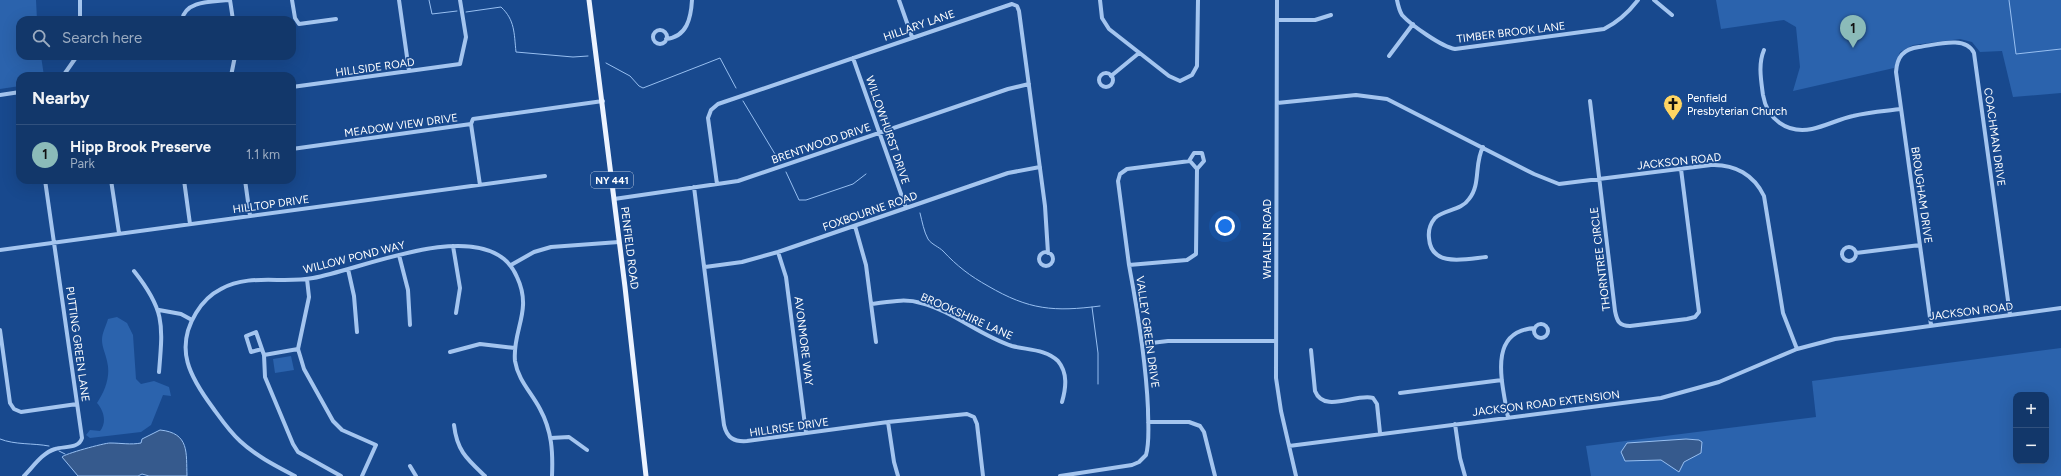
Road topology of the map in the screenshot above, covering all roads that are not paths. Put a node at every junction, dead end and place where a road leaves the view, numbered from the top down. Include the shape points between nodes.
1 (80, 0) edge
2 (229, 0) edge
3 (292, 0) edge
4 (399, 0) edge
5 (460, 0) edge
6 (589, 0) edge
7 (692, 0) edge
8 (899, 0) edge
9 (1100, 0) edge
10 (1198, 0) edge
11 (1277, 0) edge
12 (1397, 0) edge
13 (1638, 0) edge
14 (1654, 0) edge
15 (1672, 14) dead end
16 (1330, 15) dead end
17 (80, 16) edge
18 (183, 16) edge
19 (232, 16) edge
20 (295, 16) edge
21 (336, 19) dead end
22 (296, 20) edge
23 (1277, 20) junction
24 (1412, 24) junction
25 (912, 37) junction
26 (666, 39) dead end
27 (1764, 50) dead end
28 (1138, 53) junction
29 (1389, 56) dead end
30 (853, 58) junction
31 (74, 60) edge
32 (234, 60) edge
33 (1897, 66) joint
34 (410, 71) junction
35 (66, 72) edge
36 (232, 72) edge
37 (1111, 76) dead end
38 (1029, 84) junction
39 (296, 86) edge
40 (16, 93) edge
41 (0, 96) edge
42 (602, 101) junction
43 (1590, 101) dead end
44 (1277, 103) junction
45 (1901, 109) junction
46 (471, 124) junction
47 (880, 132) junction
48 (1483, 147) junction
49 (296, 148) edge
50 (1189, 161) junction
51 (1040, 167) junction
52 (1197, 169) junction
53 (1680, 169) junction
54 (545, 176) dead end
55 (1600, 179) junction
56 (46, 184) edge
57 (112, 184) edge
58 (185, 184) edge
59 (246, 184) edge
60 (717, 184) junction
61 (480, 185) junction
62 (694, 187) junction
63 (614, 199) junction
64 (906, 208) junction
65 (250, 216) junction
66 (190, 224) junction
67 (855, 226) junction
68 (119, 233) junction
69 (54, 242) junction
70 (619, 242) junction
71 (1920, 245) junction
72 (453, 246) junction
73 (0, 250) edge
74 (778, 252) junction
75 (1048, 253) dead end
76 (1856, 253) dead end
77 (399, 255) junction
78 (1486, 257) dead end
79 (511, 265) junction
80 (1130, 265) junction
81 (705, 267) junction
82 (348, 269) junction
83 (134, 271) dead end
84 (307, 279) junction
85 (872, 304) junction
86 (2061, 308) edge
87 (159, 310) junction
88 (456, 313) dead end
89 (2010, 315) junction
90 (192, 320) junction
91 (410, 325) dead end
92 (1931, 325) junction
93 (1535, 328) dead end
94 (0, 330) edge
95 (358, 332) dead end
96 (876, 342) dead end
97 (1275, 342) junction
98 (1143, 344) junction
99 (515, 348) junction
100 (262, 349) junction
101 (298, 349) junction
102 (1797, 349) junction
103 (1311, 350) dead end
104 (450, 352) dead end
105 (2, 355) edge
106 (264, 355) junction
107 (159, 372) dead end
108 (1502, 380) junction
109 (1400, 393) dead end
110 (1062, 402) dead end
111 (77, 404) junction
112 (1508, 418) junction
113 (888, 422) junction
114 (1148, 422) junction
115 (1455, 424) junction
116 (454, 425) dead end
117 (806, 433) junction
118 (1380, 433) junction
119 (551, 438) junction
120 (1289, 446) junction
121 (587, 450) dead end
122 (410, 466) dead end
123 (24, 476) edge
124 (295, 476) edge
125 (341, 476) edge
126 (362, 476) edge
127 (416, 476) edge
128 (485, 476) edge
129 (552, 476) edge
130 (646, 476) edge
131 (898, 476) edge
132 (983, 476) edge
133 (1060, 476) edge
134 (1215, 476) edge
135 (1296, 476) edge
136 (1465, 476) edge

1 - 17 street
2 - 18 street via 190,6
2 - 19 street
3 - 20 street
4 - 34 street
5 - 34 street, HILLSIDE ROAD via 466,37 460,64
6 - 42 main road, PENFIELD ROAD / NY 441
7 - 26 street via 686,28 678,36
8 - 25 street
9 - 28 street via 1102,18 1108,29
10 - 28 street via 1198,60 1192,75 1185,80 1176,80
11 - 23 street, WHALEN ROAD
12 - 24 street, TIMBER BROOK LANE via 1402,14
13 - 24 street, TIMBER BROOK LANE via 1625,15 1604,29 1459,48 1445,46
14 - 15 street
16 - 23 street via 1315,20
21 - 22 street via 299,24
23 - 44 street, WHALEN ROAD
24 - 29 street
25 - 30 street, HILLARY LANE
25 - 38 street, HILLARY LANE via 1002,6 1015,4 1019,11
27 - 45 street via 1760,65 1764,100 1772,117 1786,127 1812,129 1853,116
28 - 37 street
30 - 47 street, WILLOWHURST DRIVE
30 - 60 street, HILLARY LANE via 714,106 709,113 708,124
31 - 35 street
32 - 36 street
33 - 45 street, BROUGHAM DRIVE
33 - 89 street, COACHMAN DRIVE via 1900,56 1912,48 1959,42 1972,49
34 - 39 street, HILLSIDE ROAD
38 - 47 street, BRENTWOOD DRIVE
38 - 51 street, HILLARY LANE
40 - 41 street
42 - 46 street, MEADOW VIEW DRIVE via 477,117
42 - 63 main road, PENFIELD ROAD / NY 441
43 - 55 street
44 - 48 street, JACKSON ROAD via 1356,95 1381,97
44 - 97 street, WHALEN ROAD
45 - 71 street, BROUGHAM DRIVE
46 - 49 street, MEADOW VIEW DRIVE
46 - 61 street
47 - 60 street, BRENTWOOD DRIVE via 745,179
47 - 64 street, WILLOWHURST DRIVE
48 - 55 street, JACKSON ROAD via 1555,183
48 - 78 street via 1470,199 1460,207 1436,218 1429,227 1428,234 1430,247 1446,259
50 - 52 street
50 - 52 street, VALLEY GREEN DRIVE via 1194,153 1202,153 1204,161
50 - 80 street, VALLEY GREEN DRIVE via 1127,169 1120,174 1118,181
51 - 64 street, FOXBOURNE ROAD via 1008,173
51 - 75 street, HILLARY LANE
52 - 80 street, VALLEY GREEN DRIVE via 1197,247 1194,257 1187,260
53 - 55 street, JACKSON ROAD
53 - 55 street, THORNTREE CIRCLE via 1699,312 1695,317 1687,319 1630,326 1620,324 1616,317
53 - 102 street, JACKSON ROAD via 1711,165 1728,166 1748,175 1757,184 1765,202 1783,313
54 - 61 street, HILLTOP DRIVE
56 - 69 street, PUTTING GREEN LANE
57 - 68 street
58 - 66 street
59 - 65 street
60 - 62 street, BRENTWOOD DRIVE
61 - 65 street, HILLTOP DRIVE
62 - 63 street, BRENTWOOD DRIVE
62 - 81 street, HILLRISE DRIVE
63 - 70 main road, PENFIELD ROAD / NY 441
64 - 67 street, FOXBOURNE ROAD
65 - 66 street, HILLTOP DRIVE
66 - 68 street, HILLTOP DRIVE
67 - 74 street, FOXBOURNE ROAD
67 - 85 street via 866,265
68 - 69 street, HILLTOP DRIVE
69 - 73 street, HILLTOP DRIVE
69 - 111 street, PUTTING GREEN LANE
70 - 79 street via 551,247 534,252
70 - 130 main road, PENFIELD ROAD / NY 441
71 - 76 street
71 - 92 street, BROUGHAM DRIVE
72 - 77 street, WILLOW POND WAY
72 - 79 street, WILLOW POND WAY via 488,249
72 - 88 street via 460,288
74 - 81 street, FOXBOURNE ROAD via 742,262
74 - 117 street, AVONMORE WAY via 786,277
77 - 82 street, WILLOW POND WAY
77 - 91 street via 408,290
79 - 99 street, WILLOW POND WAY via 520,282 523,298 523,314
80 - 98 street, VALLEY GREEN DRIVE
81 - 117 street, HILLRISE DRIVE via 726,434 743,442
82 - 84 street, WILLOW POND WAY
82 - 95 street
83 - 87 street via 148,289
84 - 90 street, WILLOW POND WAY via 249,281 229,285 207,300
84 - 101 street via 310,297
85 - 96 street
85 - 110 street, BROOKSHIRE LANE via 901,300 920,302 1002,342 1052,357 1062,367 1066,379
86 - 89 street, JACKSON ROAD
87 - 90 street via 181,314
87 - 107 street
89 - 92 street, JACKSON ROAD
90 - 124 street, WILLOW POND WAY via 186,340 186,359 202,394 239,440 260,456
92 - 102 street, JACKSON ROAD via 1835,339
93 - 108 street via 1518,332 1504,346 1501,358
94 - 105 street
97 - 98 street via 1168,341
97 - 120 street, WHALEN ROAD via 1278,398
98 - 114 street, VALLEY GREEN DRIVE
99 - 104 street via 480,344
99 - 119 street, WILLOW POND WAY via 518,375 540,409
100 - 100 street via 256,332 246,336 251,352
100 - 106 street
101 - 106 street
101 - 126 street via 304,369 333,421 342,430 376,445
102 - 112 street, JACKSON ROAD EXTENSION via 1719,382 1682,393
103 - 118 street via 1318,396 1330,402 1373,398
105 - 111 street via 10,403 14,409 21,412
106 - 125 street via 265,377 298,452
108 - 109 street
108 - 112 street
111 - 123 street, PUTTING GREEN LANE via 81,442 50,451
112 - 115 street, JACKSON ROAD EXTENSION
113 - 117 street, HILLRISE DRIVE
113 - 131 street
113 - 132 street, HILLRISE DRIVE via 967,414 976,420
114 - 133 street, VALLEY GREEN DRIVE via 1147,450 1139,462
114 - 134 street via 1189,422 1200,426 1204,432
115 - 118 street, JACKSON ROAD EXTENSION
115 - 136 street
116 - 128 street via 456,441 463,455
118 - 120 street, JACKSON ROAD EXTENSION
119 - 121 street via 569,437
119 - 129 street, WILLOW POND WAY
120 - 135 street, WHALEN ROAD
122 - 127 street

